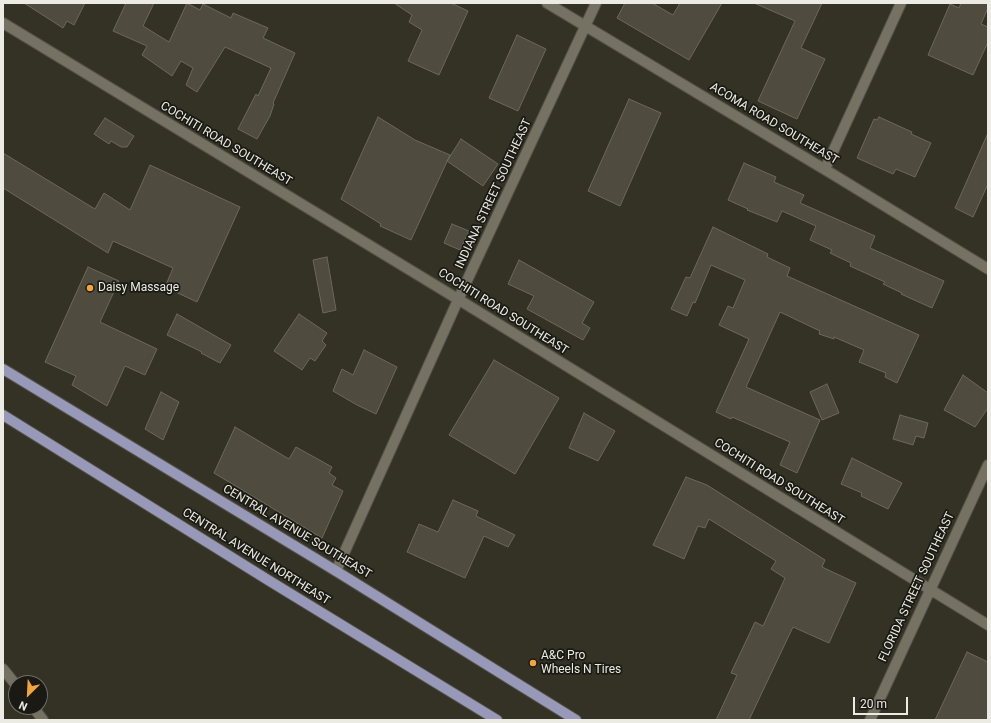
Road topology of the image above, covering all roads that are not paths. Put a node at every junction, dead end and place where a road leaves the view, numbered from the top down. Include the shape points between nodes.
1 (547, 3) edge
2 (596, 3) edge
3 (901, 3) edge
4 (3, 23) edge
5 (586, 27) junction
6 (825, 169) junction
7 (988, 269) edge
8 (458, 300) junction
9 (3, 369) edge
10 (3, 415) edge
11 (988, 465) edge
12 (336, 571) junction
13 (930, 590) junction
14 (988, 625) edge
15 (497, 720) edge
16 (576, 720) edge
17 (870, 720) edge

1 - 5 street, ACOMA ROAD SOUTHEAST
2 - 5 street, INDIANA STREET SOUTHEAST
3 - 6 street
4 - 8 street, COCHITI ROAD SOUTHEAST
5 - 6 street, ACOMA ROAD SOUTHEAST
5 - 8 street, INDIANA STREET SOUTHEAST
6 - 7 street, ACOMA ROAD SOUTHEAST
8 - 12 street, INDIANA STREET SOUTHEAST
8 - 13 street, COCHITI ROAD SOUTHEAST
9 - 12 main road, CENTRAL AVENUE SOUTHEAST
10 - 15 main road, CENTRAL AVENUE NORTHEAST
11 - 13 street, FLORIDA STREET SOUTHEAST
12 - 16 main road, CENTRAL AVENUE SOUTHEAST
13 - 14 street, COCHITI ROAD SOUTHEAST
13 - 17 street, FLORIDA STREET SOUTHEAST

